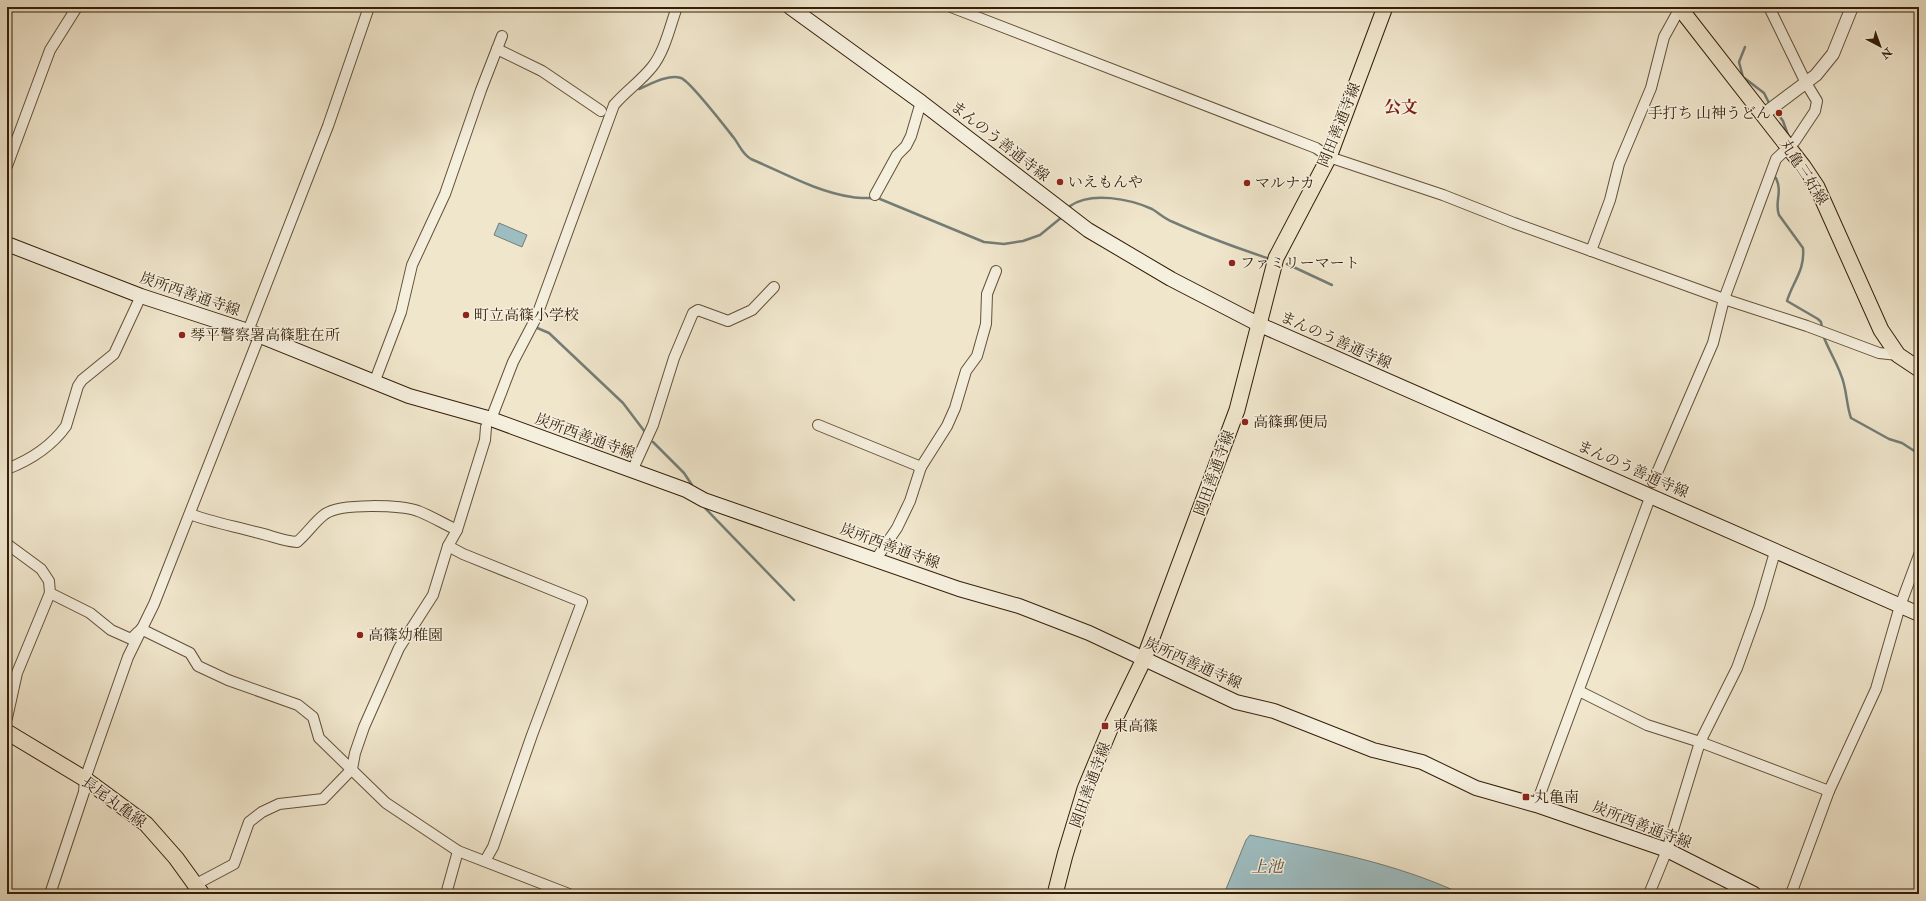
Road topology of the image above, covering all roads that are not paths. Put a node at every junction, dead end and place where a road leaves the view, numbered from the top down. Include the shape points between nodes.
1 (77, 7) edge
2 (369, 7) edge
3 (677, 7) edge
4 (790, 7) edge
5 (951, 7) edge
6 (1385, 7) edge
7 (1769, 7) edge
8 (1852, 7) edge
9 (1680, 8) edge
10 (502, 36) dead end
11 (498, 49) junction
12 (1806, 83) junction
13 (921, 102) junction
14 (1769, 110) junction
15 (601, 111) dead end
16 (1789, 148) junction
17 (1329, 156) junction
18 (7, 166) edge
19 (875, 195) dead end
20 (7, 244) edge
21 (1591, 251) junction
22 (996, 271) dead end
23 (774, 287) dead end
24 (141, 296) junction
25 (1724, 299) junction
26 (1258, 324) junction
27 (248, 331) junction
28 (257, 342) dead end
29 (1898, 355) junction
30 (1919, 369) edge
31 (374, 383) junction
32 (489, 423) junction
33 (818, 425) dead end
34 (921, 467) junction
35 (7, 469) edge
36 (632, 471) junction
37 (1652, 489) junction
38 (190, 514) junction
39 (457, 530) junction
40 (7, 544) edge
41 (448, 546) junction
42 (1775, 552) junction
43 (1919, 555) edge
44 (876, 559) junction
45 (50, 593) junction
46 (1900, 606) junction
47 (1919, 614) edge
48 (141, 629) junction
49 (1144, 659) junction
50 (1579, 691) junction
51 (7, 718) edge
52 (7, 732) edge
53 (1700, 742) junction
54 (352, 769) junction
55 (85, 780) junction
56 (1829, 791) junction
57 (1536, 805) junction
58 (1667, 850) junction
59 (458, 851) junction
60 (486, 861) junction
61 (197, 892) edge
62 (50, 894) edge
63 (446, 894) edge
64 (569, 894) edge
65 (1055, 894) edge
66 (1649, 894) edge
67 (1754, 894) edge
68 (1791, 894) edge

1 - 18 street via 50,50
2 - 27 street via 328,126
3 - 32 street via 652,67 614,105 541,304 513,362
4 - 13 main road, まんのう善通寺線
5 - 17 street via 1316,148
6 - 17 main road, 岡田善通寺線
7 - 12 street
8 - 12 street via 1833,54
9 - 14 main road, 丸亀三好線
9 - 21 street via 1664,37 1651,88 1619,164 1610,200
10 - 11 street
11 - 15 street via 542,71
11 - 31 street via 445,194 412,265 401,312
12 - 14 street
12 - 16 street via 1817,101 1815,110
13 - 19 street via 911,136 897,155
13 - 26 main road, まんのう善通寺線 via 1088,230 1151,268
14 - 16 main road, 丸亀三好線
16 - 25 street via 1776,159
16 - 29 main road, 丸亀三好線 via 1816,187 1881,330
17 - 21 street via 1443,195
17 - 26 main road, 岡田善通寺線 via 1276,258
20 - 24 main road, 炭所西善通寺線
21 - 25 street
22 - 34 street via 988,294 986,324 977,356 966,371 947,426
23 - 36 street via 752,310 728,321 698,310 693,313 674,358 654,425
24 - 27 main road, 炭所西善通寺線
24 - 35 street via 114,354 78,386 62,432 38,454
25 - 29 street via 1879,354
25 - 37 street via 1713,343
26 - 37 main road, まんのう善通寺線 via 1411,392
26 - 49 main road, 岡田善通寺線 via 1237,410
27 - 31 main road, 炭所西善通寺線
28 - 38 street
29 - 30 main road, 丸亀三好線
31 - 32 main road, 炭所西善通寺線
32 - 36 main road, 炭所西善通寺線
32 - 39 street
33 - 34 street
34 - 44 street via 910,501 897,528
36 - 44 main road, 炭所西善通寺線 via 686,490 704,500
37 - 42 main road, まんのう善通寺線
37 - 50 street
38 - 39 street via 284,542 297,542 326,513 351,507 407,508
38 - 48 street via 154,604
39 - 41 street
40 - 45 street via 41,569 49,581
41 - 54 street via 433,595 399,648 364,727
41 - 60 street via 582,602
42 - 46 main road, まんのう善通寺線
42 - 53 street via 1737,668
43 - 46 street
44 - 49 main road, 炭所西善通寺線 via 959,589 1026,609 1089,633
45 - 48 street via 90,613 111,630 131,639
45 - 51 street via 18,673
46 - 47 main road, まんのう善通寺線
46 - 56 street via 1876,689
48 - 54 street via 190,653 198,666 228,680 298,705 313,718 320,738
48 - 55 street via 128,657
49 - 57 main road, 炭所西善通寺線 via 1236,702 1274,710 1373,750 1422,762 1476,788
49 - 65 main road, 岡田善通寺線 via 1110,729 1085,789
50 - 53 street via 1647,725
50 - 57 street
52 - 55 main road, 長尾丸亀線
53 - 56 street
53 - 58 street
54 - 59 street via 386,803
54 - 61 street via 323,799 279,804 249,822 234,864 202,881
55 - 61 main road, 長尾丸亀線 via 146,824 176,858
55 - 62 street via 84,792
56 - 68 street
57 - 58 main road, 炭所西善通寺線
58 - 66 street
58 - 67 main road, 炭所西善通寺線
59 - 60 street
59 - 63 street
60 - 64 street

